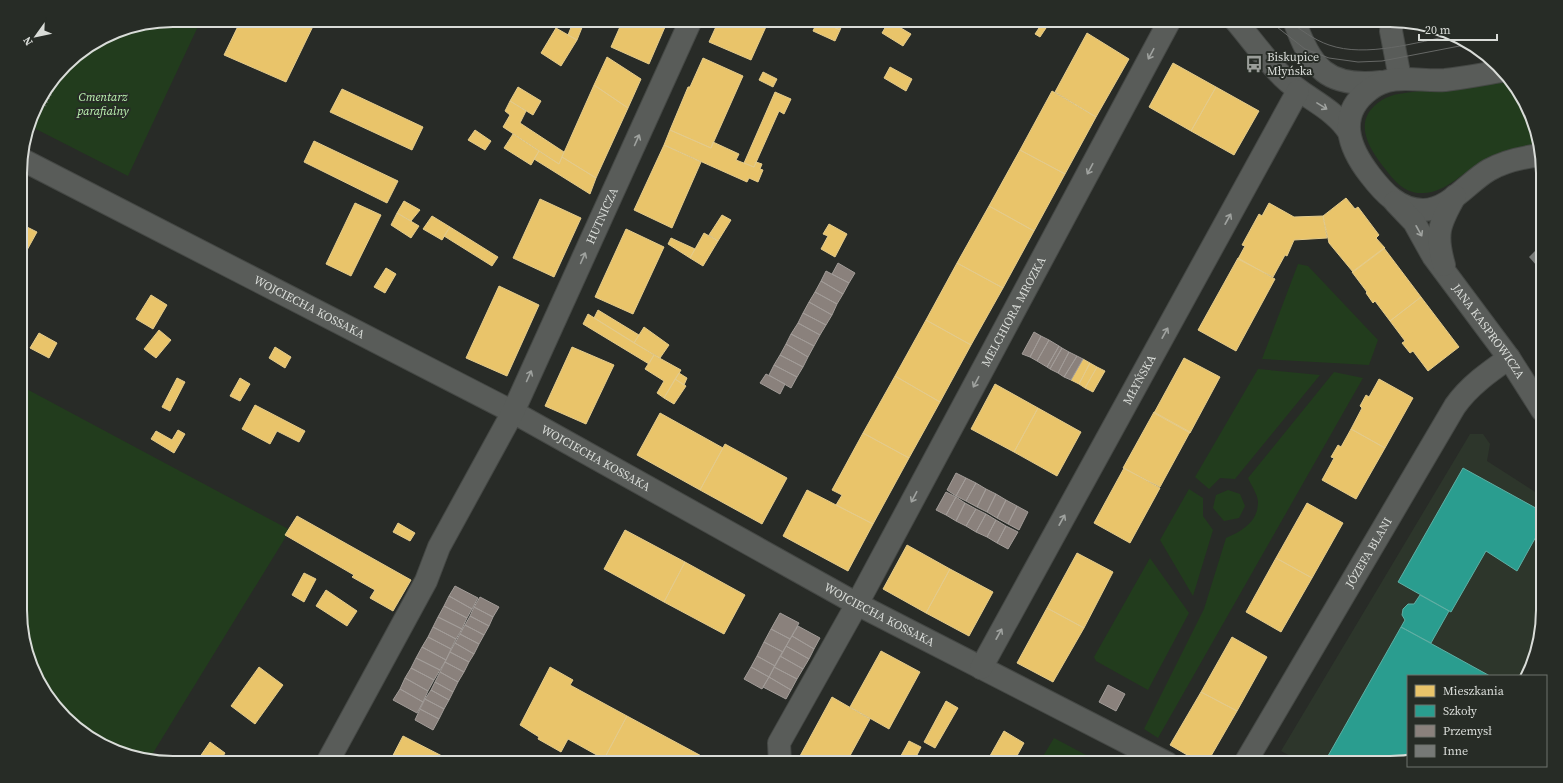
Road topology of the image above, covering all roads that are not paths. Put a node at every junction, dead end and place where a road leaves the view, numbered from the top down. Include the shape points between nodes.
1 (688, 27) edge
2 (1166, 27) edge
3 (1241, 27) edge
4 (1297, 27) edge
5 (1391, 27) edge
6 (1495, 72) edge
7 (1391, 80) junction
8 (1298, 91) junction
9 (1349, 132) junction
10 (1535, 156) edge
11 (27, 162) edge
12 (1455, 196) junction
13 (1394, 201) junction
14 (1446, 272) junction
15 (1509, 358) junction
16 (1536, 401) edge
17 (513, 412) junction
18 (858, 604) junction
19 (981, 668) junction
20 (330, 756) edge
21 (780, 756) edge
22 (1154, 756) edge
23 (1249, 756) edge

17 -> 1 street, HUTNICZA
2 -> 18 street, MELCHIORA MROZKA
3 - 8 street
4 - 7 street via 1310,56 1318,67 1331,77 1362,84
5 - 7 street
6 - 7 street via 1446,80
7 - 9 street via 1369,90 1357,103 1349,119
8 -> 9 street via 1330,111 1342,121
19 -> 8 street, MŁYŃSKA
9 - 13 street, JANA KASPROWICZA via 1358,159 1382,191
10 - 12 street via 1510,161 1491,169
11 - 17 street, WOJCIECHA KOSSAKA
12 - 13 street via 1432,209 1410,208
12 - 14 street, JANA KASPROWICZA via 1440,228 1439,246
13 -> 14 street, JANA KASPROWICZA via 1414,222 1433,256
14 - 15 street, JANA KASPROWICZA
15 - 16 street, JANA KASPROWICZA
15 - 23 street, JÓZEFA BLANI via 1474,384 1455,406
17 - 18 street, WOJCIECHA KOSSAKA
17 - 20 street, HUTNICZA via 439,547 426,581
18 - 19 street, WOJCIECHA KOSSAKA
18 - 21 street, MELCHIORA MROZKA via 779,743
19 - 22 street, WOJCIECHA KOSSAKA

